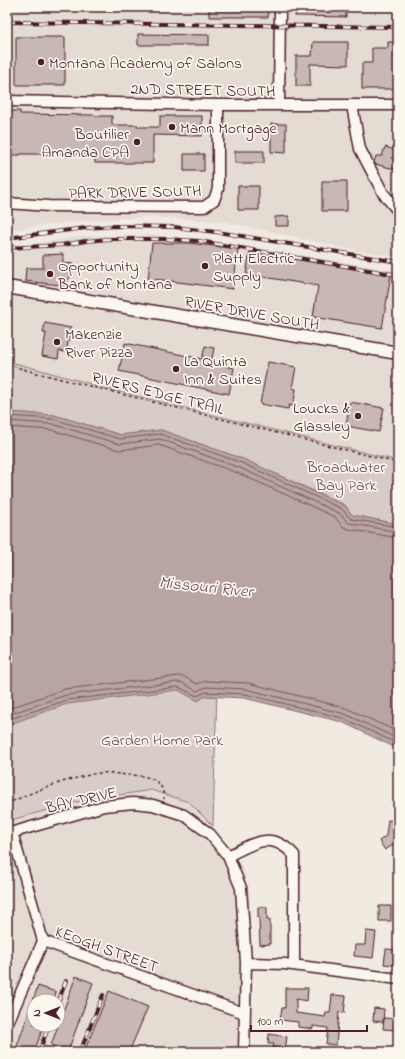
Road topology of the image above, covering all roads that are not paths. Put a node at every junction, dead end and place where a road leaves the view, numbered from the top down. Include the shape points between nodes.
1 (280, 7) edge
2 (7, 101) edge
3 (218, 105) junction
4 (279, 105) junction
5 (352, 105) junction
6 (398, 105) edge
7 (7, 203) edge
8 (398, 211) edge
9 (7, 286) edge
10 (398, 353) edge
11 (9, 833) edge
12 (228, 856) junction
13 (43, 941) junction
14 (246, 963) junction
15 (294, 965) junction
16 (398, 979) edge
17 (244, 1013) junction
18 (7, 1022) edge
19 (244, 1052) edge

1 - 4 street
2 - 3 street, 2ND STREET SOUTH
3 - 4 street, 2ND STREET SOUTH
3 - 7 street, PARK DRIVE SOUTH via 218,189 214,200 204,207 49,206
4 - 5 street, 2ND STREET SOUTH
5 - 6 street, 2ND STREET SOUTH
5 - 8 street via 360,149 383,193
9 - 10 main road, RIVER DRIVE SOUTH
11 - 12 street, BAY DRIVE via 104,806 133,803 153,805 184,815 210,834
11 - 13 street, KEOGH STREET
12 - 14 street, BAY DRIVE via 241,888
12 - 15 street via 256,842 272,840 286,847 294,855
13 - 17 street, KEOGH STREET
13 - 18 street
14 - 15 street
14 - 17 street, BAY DRIVE
15 - 16 street
17 - 19 street, BAY DRIVE

